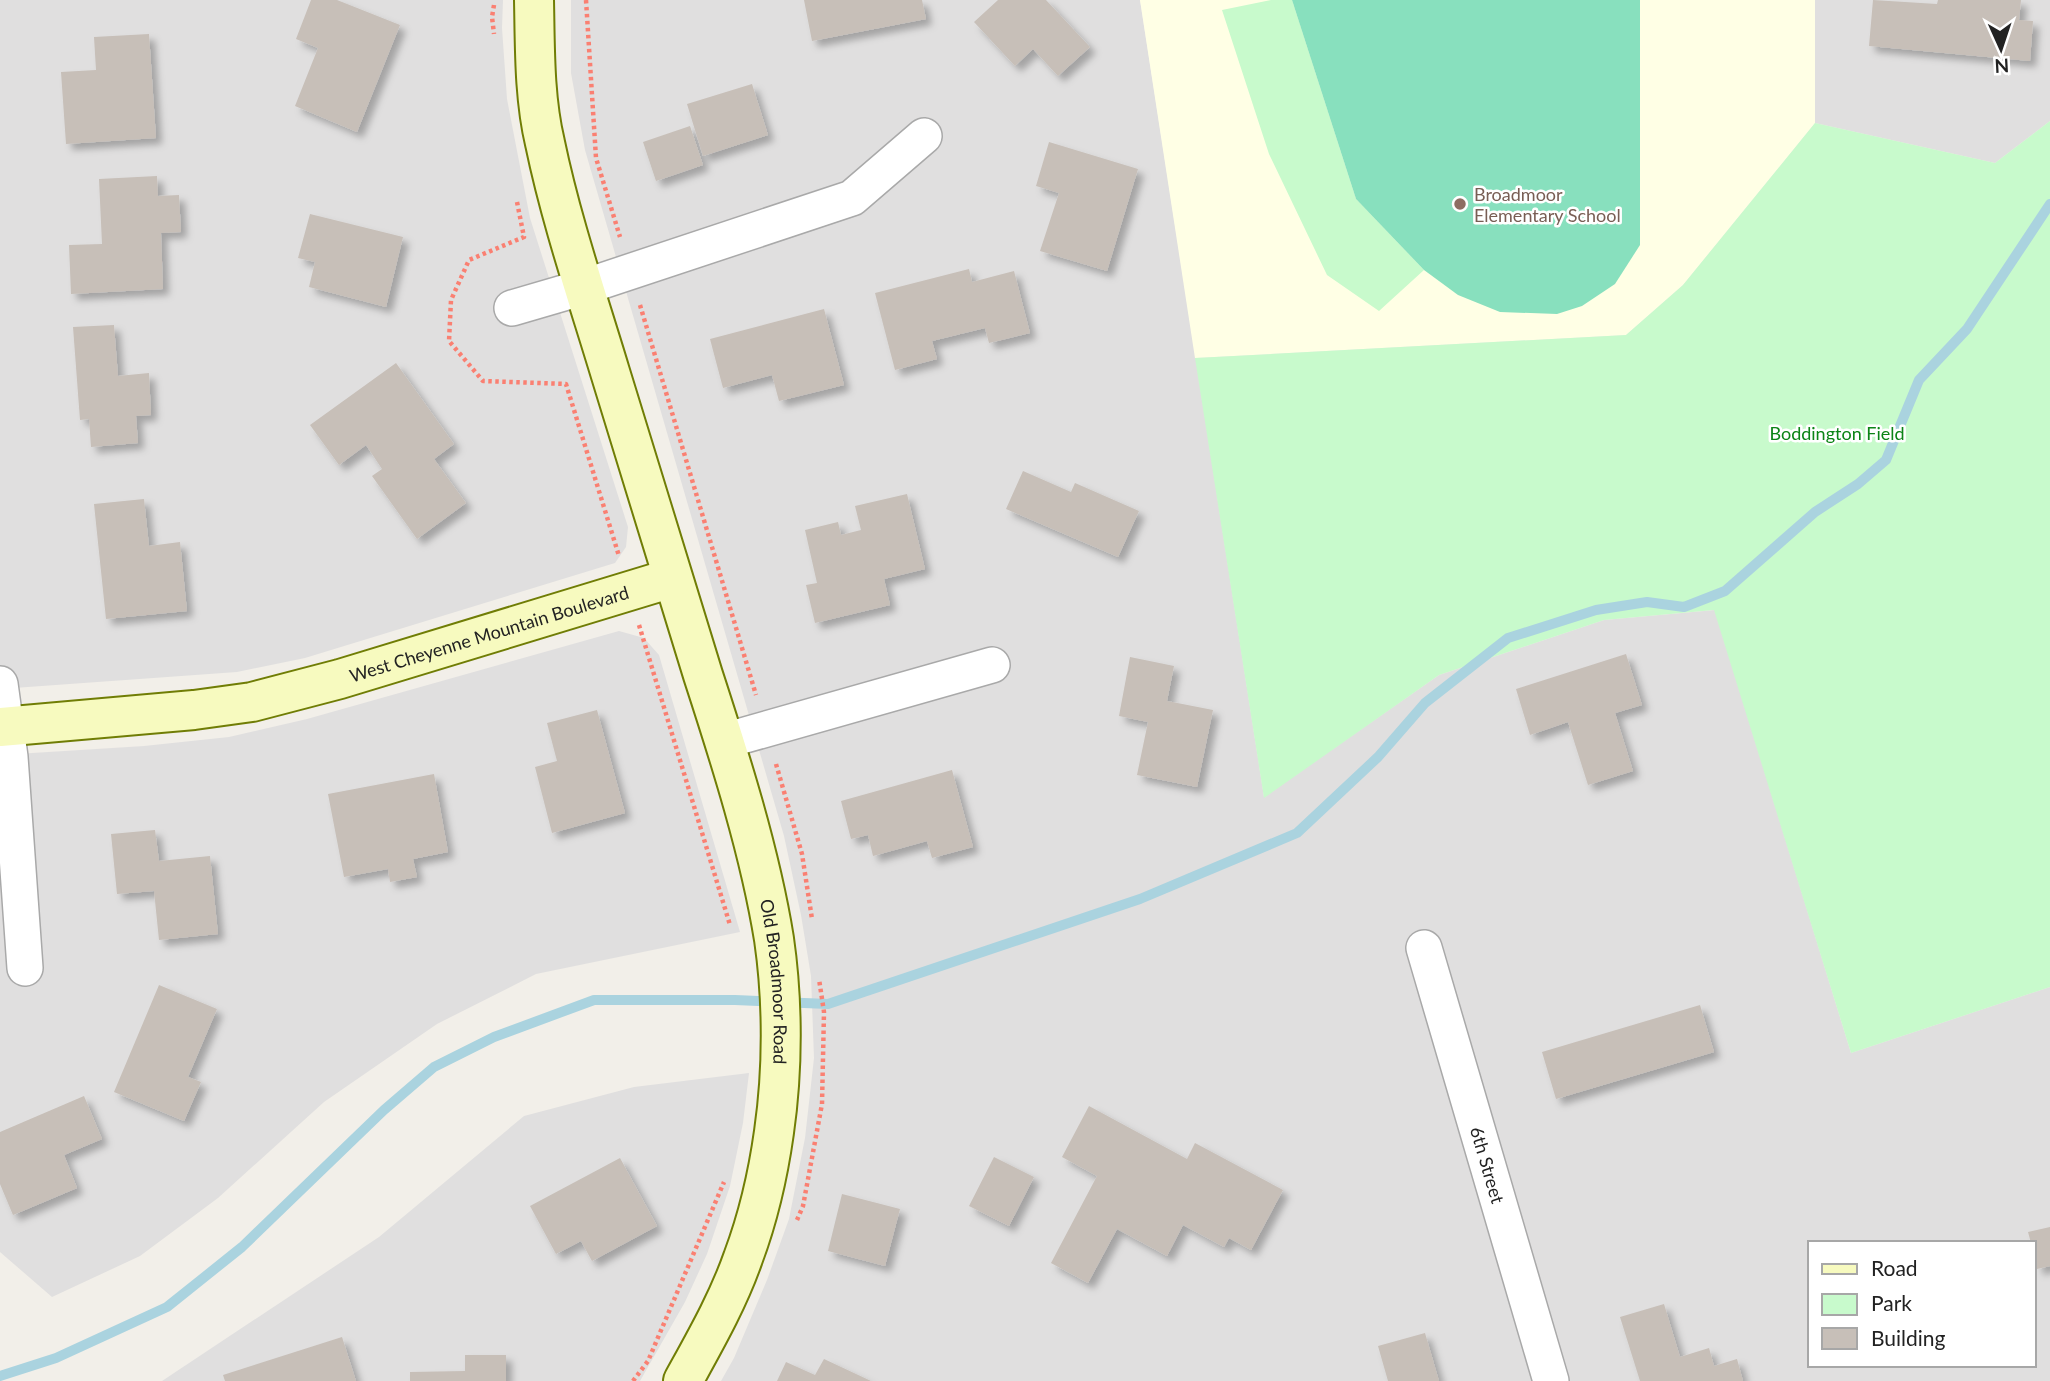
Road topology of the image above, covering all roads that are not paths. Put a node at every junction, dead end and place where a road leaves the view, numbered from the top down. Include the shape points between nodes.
1 (534, 0) edge
2 (924, 136) dead end
3 (584, 287) junction
4 (512, 309) dead end
5 (672, 578) junction
6 (992, 665) dead end
7 (0, 684) edge
8 (3, 727) edge
9 (724, 741) junction
10 (1424, 948) dead end
11 (25, 968) dead end
12 (683, 1381) edge
13 (1551, 1381) edge

1 - 3 street via 535,64 544,140
2 - 3 street via 852,198
3 - 4 street
3 - 5 street
5 - 8 street, West Cheyenne Mountain Boulevard via 252,702
5 - 9 street, Old Broadmoor Road
6 - 9 street
7 - 8 street
8 - 11 street
9 - 12 street, Old Broadmoor Road via 774,940 780,1003 779,1073 772,1145 743,1260
10 - 13 street, 6th Street

